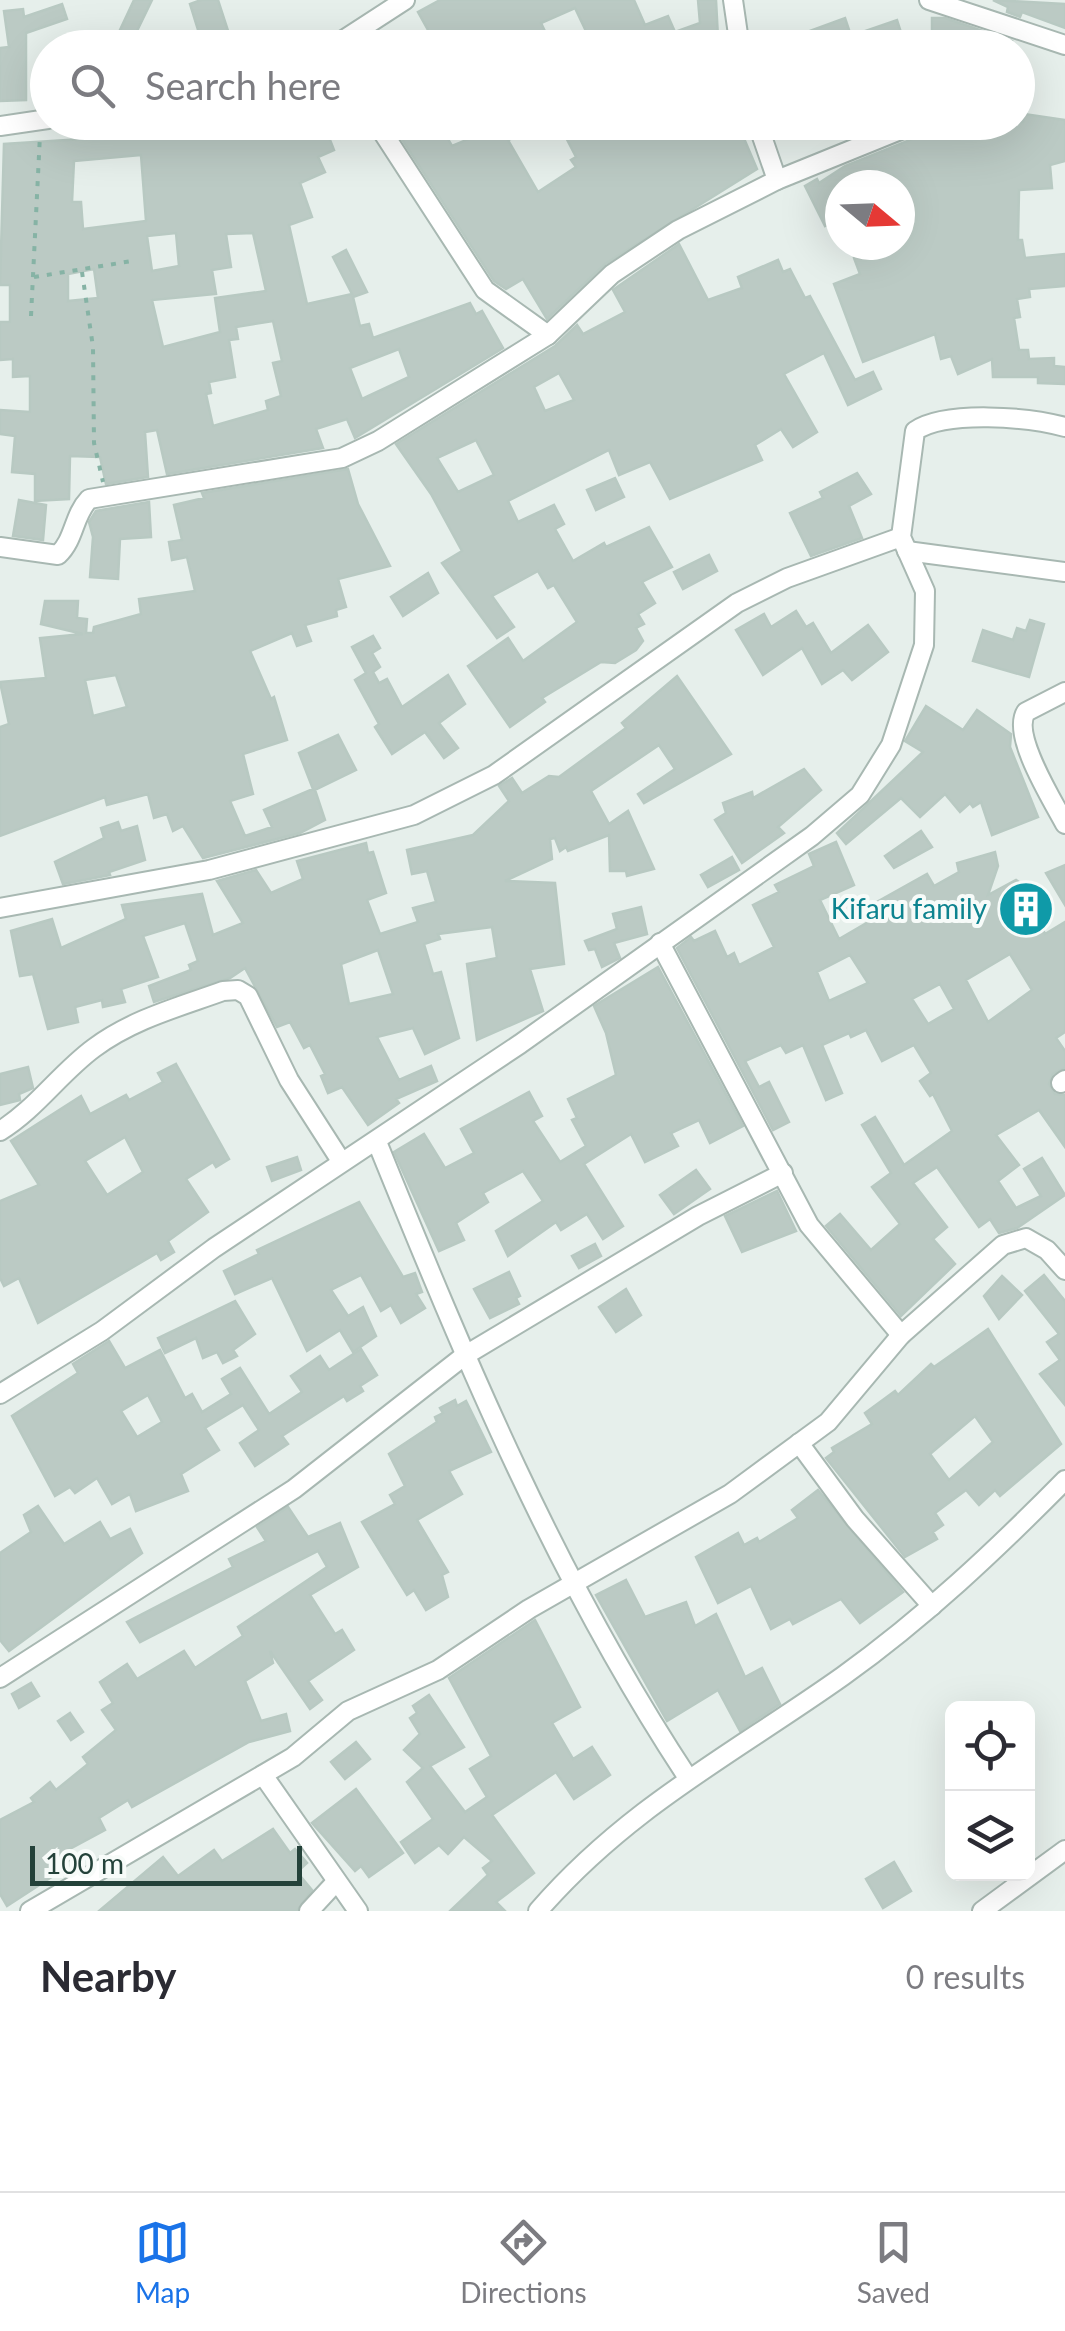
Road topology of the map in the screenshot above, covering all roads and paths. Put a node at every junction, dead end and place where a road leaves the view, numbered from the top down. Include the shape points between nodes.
1 (405, 0) edge
2 (733, 0) edge
3 (929, 0) edge
4 (359, 30) edge
5 (737, 30) edge
6 (1020, 30) edge
7 (1035, 35) edge
8 (1065, 45) edge
9 (30, 122) edge
10 (0, 126) edge
11 (43, 140) edge
12 (388, 140) edge
13 (764, 140) edge
14 (876, 140) edge
15 (778, 180) junction
16 (132, 261) dead end
17 (82, 272) junction
18 (34, 277) junction
19 (31, 316) dead end
20 (548, 335) junction
21 (1065, 427) edge
22 (109, 495) junction
23 (904, 544) junction
24 (0, 547) edge
25 (1065, 572) edge
26 (1065, 692) edge
27 (1065, 824) edge
28 (0, 908) edge
29 (660, 943) junction
30 (0, 1131) edge
31 (376, 1142) junction
32 (341, 1161) junction
33 (783, 1173) junction
34 (1065, 1270) edge
35 (901, 1336) junction
36 (464, 1356) junction
37 (0, 1394) edge
38 (799, 1443) junction
39 (1065, 1480) edge
40 (575, 1586) junction
41 (932, 1606) junction
42 (0, 1678) edge
43 (264, 1775) junction
44 (688, 1778) junction
45 (1065, 1850) edge
46 (335, 1882) junction
47 (30, 1911) edge
48 (309, 1911) edge
49 (358, 1911) edge
50 (538, 1911) edge
51 (982, 1911) edge

1 - 4 street
2 - 5 street
3 - 6 street
7 - 8 street
9 - 10 street
11 - 18 path
12 - 20 street via 485,290
13 - 15 street
14 - 15 street
15 - 20 street via 635,258
16 - 17 path
17 - 18 path
17 - 22 path via 93,347 96,466
18 - 19 path
20 - 22 street via 342,458
21 - 23 street via 930,420 915,431
22 - 24 street via 89,499 78,510 58,556
23 - 25 street
23 - 28 street via 812,568 738,602 494,775 414,815 209,870
23 - 29 street via 925,591 924,645 891,745 860,795
26 - 27 street via 1022,719 1033,762
29 - 31 street
29 - 33 street
30 - 32 street via 92,1049 135,1022 238,990 248,996 289,1080
31 - 32 street
31 - 36 street
32 - 37 street via 102,1331
33 - 35 street via 809,1225
33 - 36 street
34 - 35 street via 1026,1238 1003,1245
35 - 38 street via 828,1422
36 - 40 street
36 - 42 street via 294,1489
38 - 40 street via 685,1524
38 - 41 street
39 - 41 street
40 - 43 street via 438,1670 348,1711
40 - 44 street via 606,1650
41 - 44 street via 833,1683
43 - 46 street
43 - 47 street
44 - 50 street via 616,1830
45 - 51 street
46 - 48 street
46 - 49 street

